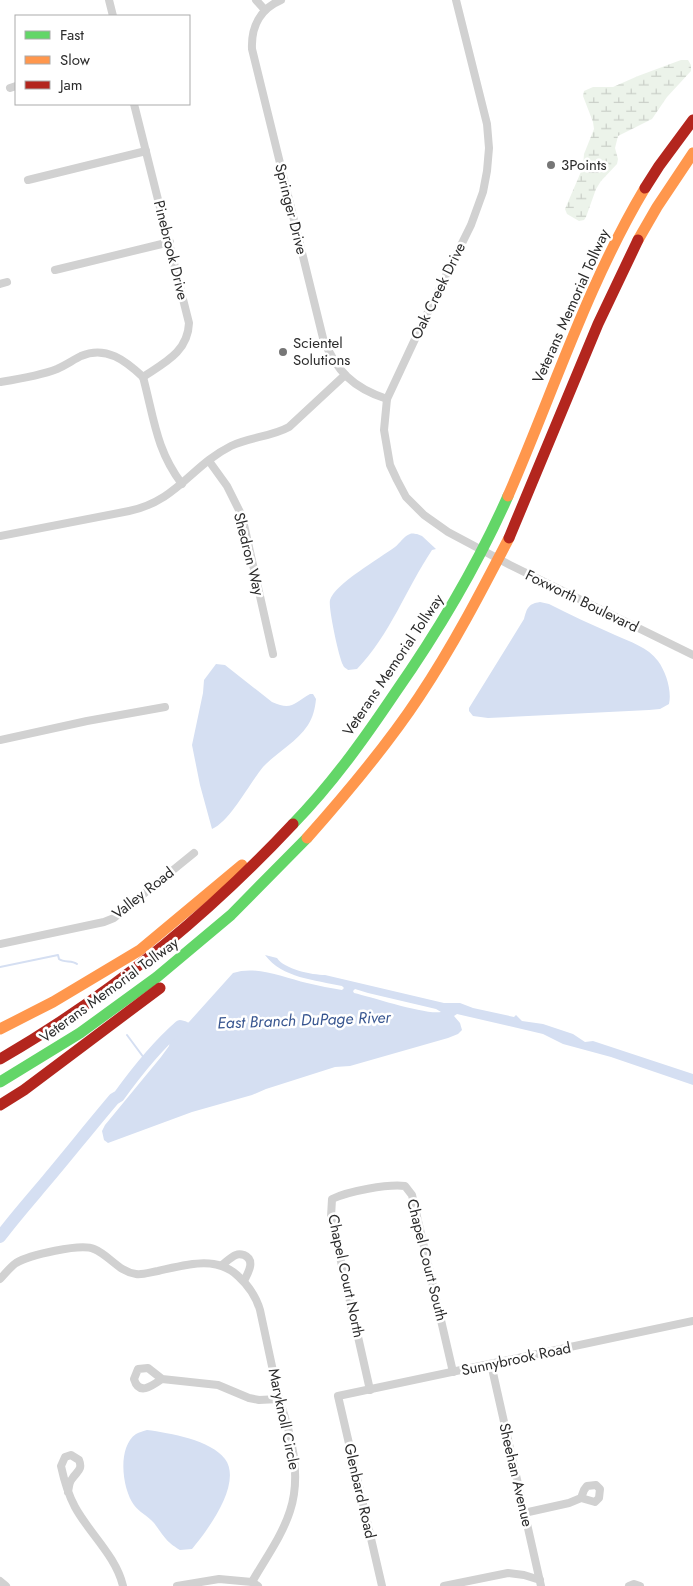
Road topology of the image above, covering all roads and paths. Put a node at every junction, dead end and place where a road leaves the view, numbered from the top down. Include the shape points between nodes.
1 (109, 0) edge
2 (256, 0) edge
3 (281, 0) edge
4 (456, 0) edge
5 (265, 10) junction
6 (113, 15) edge
7 (134, 105) edge
8 (693, 120) edge
9 (146, 151) junction
10 (693, 153) edge
11 (28, 180) dead end
12 (170, 242) junction
13 (55, 270) dead end
14 (345, 375) junction
15 (143, 377) junction
16 (0, 382) edge
17 (387, 399) junction
18 (209, 461) junction
19 (182, 484) junction
20 (0, 536) edge
21 (473, 545) joint
22 (273, 654) dead end
23 (693, 655) edge
24 (165, 707) dead end
25 (0, 740) edge
26 (290, 828) junction
27 (194, 853) dead end
28 (269, 878) junction
29 (0, 944) edge
30 (0, 1029) edge
31 (0, 1059) edge
32 (0, 1082) edge
33 (0, 1105) edge
34 (368, 1190) joint
35 (222, 1265) junction
36 (0, 1279) edge
37 (244, 1281) junction
38 (693, 1321) edge
39 (491, 1364) junction
40 (453, 1372) junction
41 (162, 1379) dead end
42 (370, 1390) junction
43 (338, 1396) joint
44 (279, 1399) junction
45 (68, 1492) dead end
46 (581, 1498) dead end
47 (524, 1513) junction
48 (0, 1581) edge
49 (540, 1583) edge
50 (255, 1584) edge
51 (6, 1586) edge
52 (124, 1586) edge
53 (177, 1586) edge
54 (382, 1586) edge
55 (444, 1586) edge
56 (629, 1586) edge
57 (640, 1586) edge

1 - 6 street
2 - 5 street
3 - 5 street, Springer Drive
4 - 17 street, Oak Creek Drive via 487,124 486,180 471,225
5 - 14 street, Springer Drive via 253,29 254,59 323,338
7 - 9 street, Pinebrook Drive
8 - 26 highway, Veterans Memorial Tollway via 655,172 620,231 577,322 494,527 470,574 428,647 371,728
9 - 11 street
9 - 12 street, Pinebrook Drive
10 - 28 highway, Veterans Memorial Tollway via 657,206 608,300 510,536 450,649 390,738 340,801
12 - 13 street
12 - 15 street, Pinebrook Drive via 189,329 181,349
14 - 17 street, Springer Drive via 366,390
14 - 18 street via 289,427 242,441
15 - 16 street via 111,354 99,352 48,372
15 - 19 street via 162,451
17 - 21 street, Oak Creek Drive via 384,415 386,445 401,488 433,523
18 - 19 street
18 - 22 street, Shedron Way via 228,486 242,516
19 - 20 street via 160,500 137,510
21 - 23 street, Foxworth Boulevard
24 - 25 street
26 - 30 highway via 140,950 53,1002
26 - 31 highway, Veterans Memorial Tollway via 230,889 161,949 103,993
27 - 29 street, Valley Road via 114,918
28 - 32 highway, Veterans Memorial Tollway via 196,946 142,989 84,1031
28 - 33 highway via 260,896 203,951 113,1024
34 - 40 street, Chapel Court South via 392,1184 406,1186 412,1194
34 - 42 street, Chapel Court North via 332,1199 330,1214
35 - 36 street via 197,1263 135,1274 124,1271 93,1248 76,1248 16,1263
35 - 37 street, Maryknoll Circle
35 - 37 street via 238,1254 245,1256 250,1265
37 - 44 street, Maryknoll Circle via 259,1304
38 - 39 street, Sunnybrook Road
39 - 40 street, Sunnybrook Road
39 - 47 street, Sheehan Avenue
40 - 42 street, Sunnybrook Road
41 - 44 street via 218,1385 259,1400
42 - 43 street, Sunnybrook Road
43 - 54 street, Glenbard Road
44 - 50 street, Maryknoll Circle via 294,1459 295,1490 287,1518
45 - 52 street via 117,1569
46 - 47 street
47 - 49 street, Sheehan Avenue
48 - 51 street
49 - 55 street via 524,1575 508,1573
50 - 53 street via 219,1579
56 - 57 street

